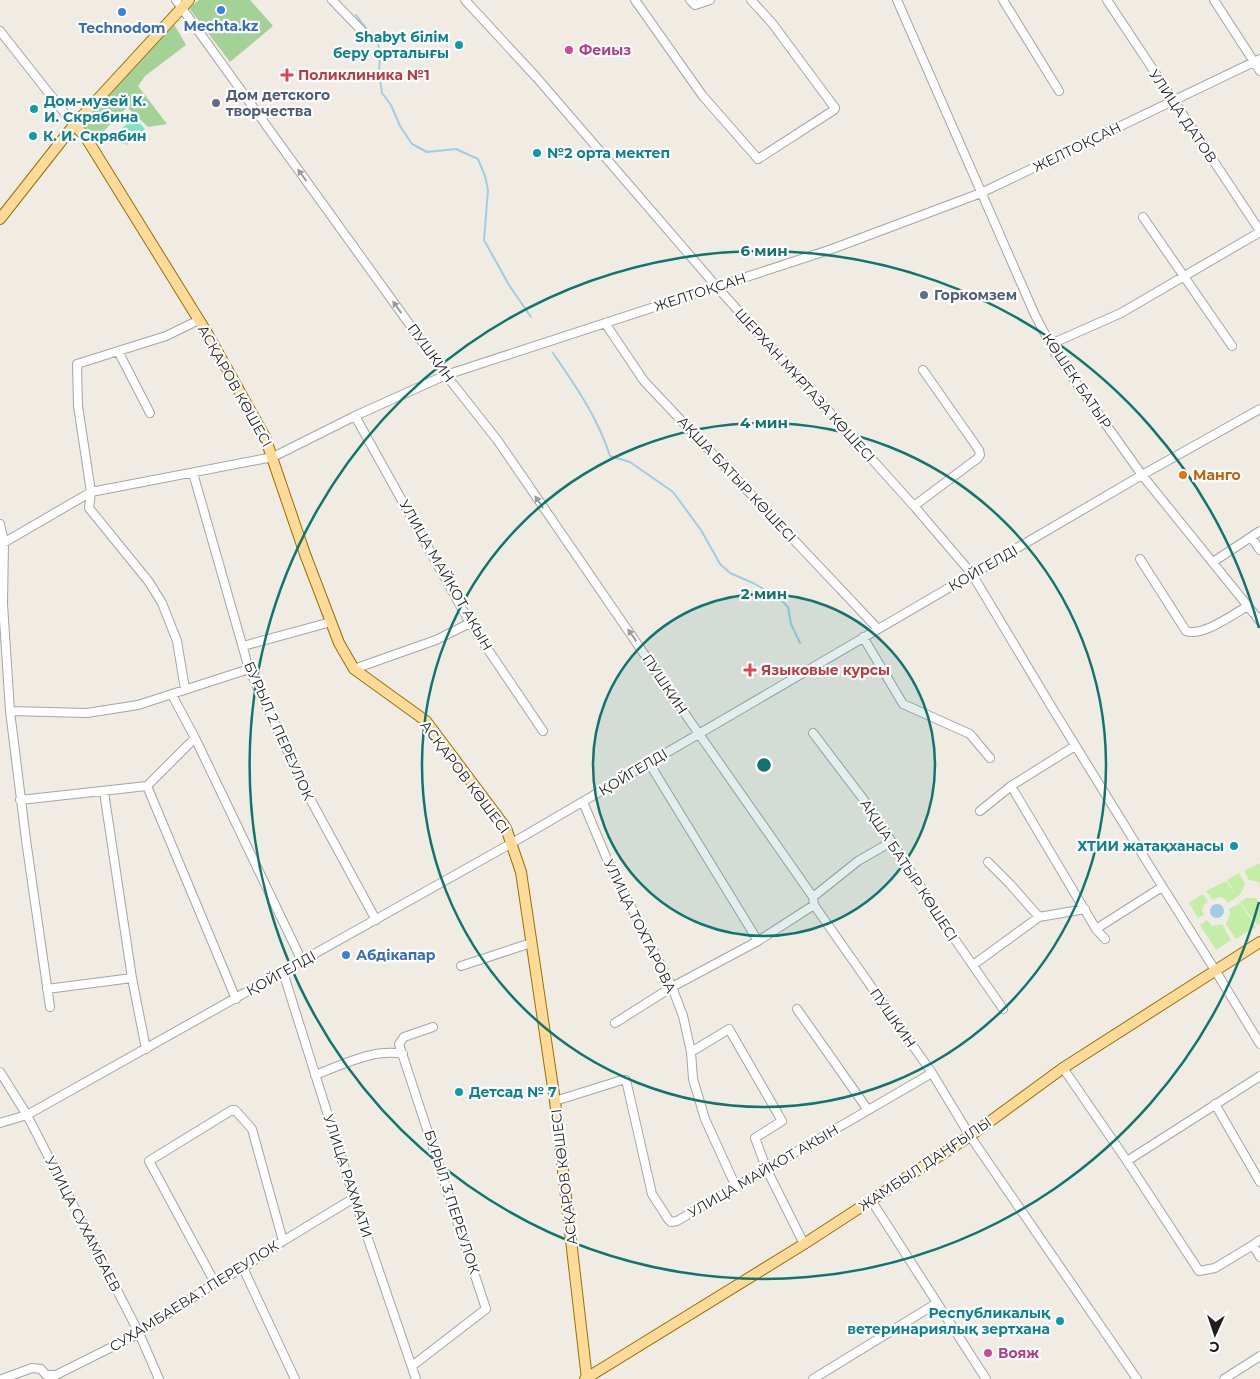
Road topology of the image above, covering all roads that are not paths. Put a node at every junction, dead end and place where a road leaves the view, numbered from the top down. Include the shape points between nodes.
1 (332, 0) edge
2 (466, 0) edge
3 (635, 0) edge
4 (690, 0) edge
5 (710, 0) edge
6 (752, 0) edge
7 (897, 0) edge
8 (1107, 0) edge
9 (1214, 0) edge
10 (1006, 1) edge
11 (182, 3) edge
12 (0, 31) edge
13 (365, 34) dead end
14 (1257, 61) edge
15 (1260, 71) edge
16 (1059, 91) dead end
17 (1173, 101) junction
18 (74, 124) junction
19 (981, 193) junction
20 (1143, 216) dead end
21 (0, 219) edge
22 (1260, 232) edge
23 (1184, 278) junction
24 (717, 287) junction
25 (199, 320) junction
26 (605, 323) junction
27 (1051, 344) junction
28 (1232, 346) dead end
29 (118, 351) junction
30 (923, 370) dead end
31 (446, 375) junction
32 (1260, 409) edge
33 (150, 413) dead end
34 (354, 416) junction
35 (273, 457) junction
36 (193, 473) junction
37 (1142, 475) junction
38 (91, 492) junction
39 (914, 506) junction
40 (0, 524) edge
41 (1260, 531) edge
42 (1251, 537) junction
43 (2, 543) edge
44 (1260, 550) edge
45 (1140, 559) dead end
46 (1213, 562) junction
47 (972, 574) junction
48 (1248, 606) junction
49 (1260, 621) edge
50 (331, 622) junction
51 (470, 623) junction
52 (878, 629) junction
53 (863, 637) junction
54 (242, 646) junction
55 (249, 669) junction
56 (354, 670) junction
57 (185, 689) junction
58 (172, 695) junction
59 (10, 712) junction
60 (543, 731) dead end
61 (813, 733) dead end
62 (698, 734) junction
63 (195, 738) junction
64 (1075, 746) junction
65 (990, 758) dead end
66 (649, 763) junction
67 (147, 786) junction
68 (1011, 786) junction
69 (104, 792) junction
70 (20, 800) junction
71 (584, 802) junction
72 (980, 810) dead end
73 (892, 842) junction
74 (512, 843) junction
75 (988, 862) dead end
76 (1162, 887) junction
77 (814, 901) junction
78 (1085, 909) junction
79 (1038, 917) junction
80 (376, 920) junction
81 (1096, 929) junction
82 (1106, 939) dead end
83 (758, 941) junction
84 (1260, 942) edge
85 (531, 943) junction
86 (302, 961) junction
87 (973, 965) junction
88 (460, 966) dead end
89 (1215, 970) junction
90 (283, 972) junction
91 (132, 978) junction
92 (672, 987) junction
93 (47, 989) junction
94 (236, 999) junction
95 (50, 1007) dead end
96 (797, 1009) dead end
97 (1003, 1009) dead end
98 (615, 1023) dead end
99 (432, 1027) dead end
100 (1260, 1044) edge
101 (146, 1049) junction
102 (691, 1052) junction
103 (403, 1054) junction
104 (1063, 1068) junction
105 (0, 1072) edge
106 (932, 1073) junction
107 (315, 1076) junction
108 (1260, 1076) edge
109 (555, 1101) junction
110 (1215, 1104) junction
111 (868, 1110) junction
112 (27, 1114) junction
113 (0, 1123) edge
114 (970, 1136) junction
115 (1127, 1161) junction
116 (767, 1170) junction
117 (1260, 1182) edge
118 (736, 1187) junction
119 (354, 1198) junction
120 (871, 1200) junction
121 (1260, 1240) edge
122 (283, 1241) junction
123 (804, 1244) junction
124 (1253, 1246) junction
125 (1260, 1257) edge
126 (243, 1268) junction
127 (215, 1283) junction
128 (937, 1303) junction
129 (139, 1333) junction
130 (1260, 1356) edge
131 (412, 1366) junction
132 (47, 1377) edge
133 (1, 1378) edge
134 (159, 1379) edge
135 (295, 1379) edge
136 (416, 1379) edge
137 (586, 1379) edge
138 (813, 1379) edge
139 (986, 1379) edge
140 (1136, 1379) edge
141 (1224, 1379) edge

1 - 13 street
2 - 24 street, ШЕРХАН МҰРТАЗА КӨШЕСІ
3 - 6 street via 702,95 760,159 835,108
4 - 5 street via 695,5
7 - 19 street, КӨШЕК БАТЫР
8 - 17 street, УЛИЦА ДАТОВ
9 - 14 street
10 - 16 street
11 - 18 main road
31 -> 11 street, ПУШКИН
12 - 18 street
14 - 15 street
14 - 17 street, ЖЕЛТОҚСАН
17 - 19 street, ЖЕЛТОҚСАН
17 - 22 street, УЛИЦА ДАТОВ
18 - 21 main road
18 - 25 main road, АСҚАРОВ КӨШЕСІ via 85,136
19 - 24 street, ЖЕЛТОҚСАН
19 - 27 street, КӨШЕК БАТЫР
20 - 23 street
22 - 23 street
23 - 27 street via 1122,313
23 - 28 street
24 - 26 street, ЖЕЛТОҚСАН
24 - 39 street, ШЕРХАН МҰРТАЗА КӨШЕСІ
25 - 29 street via 166,336
25 - 35 main road, АСҚАРОВ КӨШЕСІ via 261,429
26 - 31 street, ЖЕЛТОҚСАН
26 - 52 street, АҚША БАТЫР КӨШЕСІ via 644,381
27 - 37 street, КӨШЕК БАТЫР
29 - 33 street
29 - 38 street via 77,364 78,406
30 - 39 street via 980,454
31 - 34 street, ЖЕЛТОҚСАН
62 -> 31 street, ПУШКИН via 498,441
32 - 37 street, ҚОЙГЕЛДІ
34 - 35 street, ЖЕЛТОҚСАН
34 - 51 street, УЛИЦА МАЙКОТ АКЫН
35 - 36 street, ЖЕЛТОҚСАН
35 - 50 main road, АСҚАРОВ КӨШЕСІ
36 - 38 street, ЖЕЛТОҚСАН
36 - 54 street, БУРЫЛ 2 ПЕРЕУЛОК
37 - 46 street, КӨШЕК БАТЫР
37 - 47 street, ҚОЙГЕЛДІ
38 - 43 street, ЖЕЛТОҚСАН
38 - 57 street via 89,508 162,603 177,641
39 - 47 street, ШЕРХАН МҰРТАЗА КӨШЕСІ
40 - 43 street
41 - 42 street
42 - 44 street
42 - 46 street
43 - 59 street
45 - 48 street via 1186,631 1196,633
46 - 48 street, КӨШЕК БАТЫР
47 - 52 street, ҚОЙГЕЛДІ
47 - 64 street, ШЕРХАН МҰРТАЗА КӨШЕСІ
48 - 49 street, КӨШЕК БАТЫР
50 - 54 street
50 - 56 main road, АСҚАРОВ КӨШЕСІ
51 - 56 street via 436,640
51 - 60 street, УЛИЦА МАЙКОТ АКЫН
52 - 53 street, ҚОЙГЕЛДІ
53 - 62 street, ҚОЙГЕЛДІ
53 - 65 street via 903,704 970,734
54 - 55 street, БУРЫЛ 2 ПЕРЕУЛОК
55 - 57 street
55 - 80 street, БУРЫЛ 2 ПЕРЕУЛОК via 308,795
56 - 74 main road, АСҚАРОВ КӨШЕСІ via 426,721 506,828
57 - 58 street
58 - 59 street via 87,714
58 - 63 street
59 - 70 street
61 - 73 street, АҚША БАТЫР КӨШЕСІ
62 - 66 street, ҚОЙГЕЛДІ
62 - 77 street, ПУШКИН
63 - 67 street
63 - 86 street
64 - 68 street
64 - 76 street, ШЕРХАН МҰРТАЗА КӨШЕСІ
66 - 71 street, ҚОЙГЕЛДІ
66 - 83 street
67 - 69 street
67 - 94 street
68 - 72 street
68 - 78 street
69 - 70 street
69 - 91 street
70 - 93 street
71 - 74 street, ҚОЙГЕЛДІ
71 - 92 street, УЛИЦА ТОХТАРОВА via 609,864
73 - 77 street via 858,861
73 - 87 street, АҚША БАТЫР КӨШЕСІ
74 - 80 street, ҚОЙГЕЛДІ
74 - 85 main road, АСҚАРОВ КӨШЕСІ via 521,872
75 - 79 street
76 - 81 street
76 - 89 street, ШЕРХАН МҰРТАЗА КӨШЕСІ
77 - 83 street
77 - 106 street, ПУШКИН
78 - 79 street
78 - 81 street
79 - 87 street
80 - 86 street, ҚОЙГЕЛДІ
81 - 82 street
83 - 92 street
84 - 89 main road, ЖАМБЫЛ ДАҢҒЫЛЫ
85 - 88 street
85 - 109 main road, АСҚАРОВ КӨШЕСІ
86 - 90 street, ҚОЙГЕЛДІ
87 - 97 street, АҚША БАТЫР КӨШЕСІ
89 - 100 street, ШЕРХАН МҰРТАЗА КӨШЕСІ
89 - 104 main road, ЖАМБЫЛ ДАҢҒЫЛЫ
90 - 94 street, ҚОЙГЕЛДІ
90 - 107 street, УЛИЦА РАХМАТИ
91 - 93 street
91 - 101 street
92 - 98 street
92 - 102 street, УЛИЦА ТОХТАРОВА
93 - 95 street
94 - 101 street, ҚОЙГЕЛДІ
96 - 111 street
99 - 103 street via 404,1037 399,1044
101 - 112 street, ҚОЙГЕЛДІ
102 - 116 street via 729,1029 782,1121 755,1138
102 - 118 street, УЛИЦА ТОХТАРОВА via 693,1079 705,1119
103 - 107 street via 392,1052 368,1056
103 - 131 street, БУРЫЛ 3 ПЕРЕУЛОК via 486,1306
104 - 114 main road, ЖАМБЫЛ ДАҢҒЫЛЫ
104 - 115 street
105 - 112 street, УЛИЦА СУХАМБАЕВ
106 - 111 street, УЛИЦА МАЙКОТ АКЫН
106 - 114 street, ПУШКИН
107 - 119 street, УЛИЦА РАХМАТИ
108 - 110 street
109 - 118 street, УЛИЦА МАЙКОТ АКЫН via 626,1080 652,1194 671,1222
109 - 137 main road, АСҚАРОВ КӨШЕСІ
110 - 115 street
110 - 117 street
111 - 116 street, УЛИЦА МАЙКОТ АКЫН
112 - 113 street, ҚОЙГЕЛДІ
112 - 129 street, УЛИЦА СУХАМБАЕВ
114 - 120 main road, ЖАМБЫЛ ДАҢҒЫЛЫ
114 - 140 street, ПУШКИН
115 - 124 street via 1199,1271 1214,1268
116 - 118 street, УЛИЦА МАЙКОТ АКЫН
116 - 123 street
119 - 122 street, СУХАМБАЕВА 1 ПЕРЕУЛОК
119 - 131 street, УЛИЦА РАХМАТИ
120 - 123 main road, ЖАМБЫЛ ДАҢҒЫЛЫ
120 - 128 street
121 - 124 street
122 - 126 street, СУХАМБАЕВА 1 ПЕРЕУЛОК
122 - 127 street via 252,1129 236,1110 232,1110 149,1161
123 - 137 main road, ЖАМБЫЛ ДАҢҒЫЛЫ
124 - 125 street
126 - 127 street, СУХАМБАЕВА 1 ПЕРЕУЛОК
126 - 135 street
127 - 129 street, СУХАМБАЕВА 1 ПЕРЕУЛОК
128 - 138 street
128 - 139 street
129 - 132 street, СУХАМБАЕВА 1 ПЕРЕУЛОК via 64,1372
129 - 134 street, УЛИЦА СУХАМБАЕВ
130 - 141 street
131 - 136 street, УЛИЦА РАХМАТИ
132 - 133 street, СУХАМБАЕВА 1 ПЕРЕУЛОК via 41,1369 32,1368

